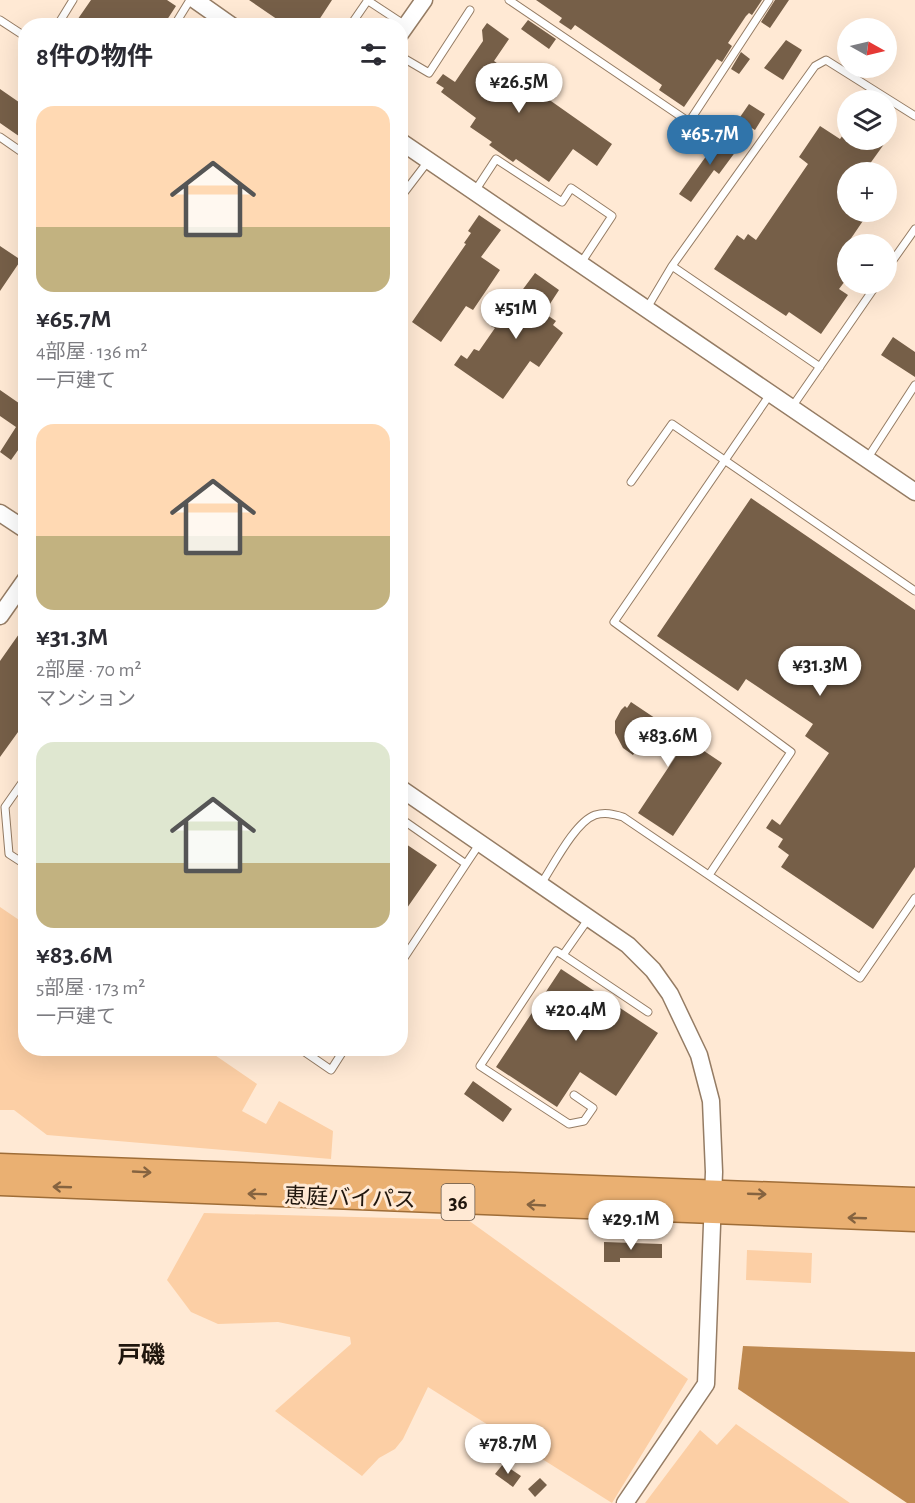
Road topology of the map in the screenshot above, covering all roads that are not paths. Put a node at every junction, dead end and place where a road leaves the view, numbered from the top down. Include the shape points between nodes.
1 (73, 0) edge
2 (190, 0) edge
3 (195, 0) edge
4 (368, 0) edge
5 (423, 0) edge
6 (509, 0) edge
7 (769, 0) edge
8 (470, 10) dead end
9 (62, 18) edge
10 (179, 18) edge
11 (221, 18) edge
12 (356, 18) edge
13 (389, 18) edge
14 (0, 20) edge
15 (408, 22) edge
16 (18, 32) edge
17 (408, 61) edge
18 (915, 116) edge
19 (0, 137) edge
20 (408, 146) edge
21 (18, 149) edge
22 (429, 160) junction
23 (408, 188) edge
24 (475, 191) junction
25 (915, 229) edge
26 (897, 254) edge
27 (581, 263) junction
28 (672, 266) junction
29 (870, 294) edge
30 (647, 308) junction
31 (820, 366) junction
32 (915, 385) edge
33 (771, 393) junction
34 (792, 407) junction
35 (867, 459) junction
36 (725, 460) junction
37 (631, 482) dead end
38 (915, 492) edge
39 (0, 513) edge
40 (18, 525) edge
41 (18, 590) edge
42 (915, 591) edge
43 (0, 616) edge
44 (18, 788) edge
45 (408, 794) edge
46 (408, 824) edge
47 (480, 843) junction
48 (18, 860) edge
49 (466, 864) junction
50 (709, 875) junction
51 (541, 884) junction
52 (915, 898) edge
53 (589, 918) junction
54 (408, 952) edge
55 (563, 955) junction
56 (648, 1012) dead end
57 (311, 1056) edge
58 (340, 1056) edge
59 (574, 1095) dead end
60 (0, 1165) edge
61 (0, 1184) edge
62 (915, 1199) edge
63 (713, 1203) junction
64 (915, 1220) edge
65 (625, 1503) edge

1 - 9 lane
2 - 10 lane
3 - 11 street
4 - 12 lane
4 - 13 lane
5 - 15 street
6 - 7 lane via 689,122
8 - 17 lane via 429,73
14 - 16 lane
18 - 28 lane via 826,60 815,66
19 - 21 lane
20 - 22 street
22 - 23 lane
22 - 24 street
24 - 27 street
24 - 27 lane via 496,159 562,202 571,188 612,216
25 - 26 lane
27 - 30 street
28 - 30 lane
28 - 31 lane
29 - 31 lane
30 - 33 street
31 - 34 lane
32 - 35 lane
33 - 34 street
33 - 36 lane
34 - 35 street
35 - 38 street
36 - 37 lane via 672,424
36 - 42 lane
36 - 50 lane via 614,622 791,752
39 - 40 street
41 - 43 street
44 - 48 lane via 5,807 9,854
45 - 47 street
46 - 49 lane
47 - 49 lane
47 - 51 street
49 - 54 lane
50 - 51 lane via 623,817 608,813 581,823
50 - 52 lane via 860,978
51 - 53 street
53 - 55 lane
53 - 63 street via 628,945 653,970 686,1023 711,1101
55 - 56 lane
55 - 59 lane via 556,951 480,1066 569,1124 584,1121 592,1108
57 - 58 lane via 331,1070
60 -> 63 highway, 恵庭バイパス / 36
63 -> 61 highway, 恵庭バイパス / 36
63 -> 62 highway, 恵庭バイパス / 36
64 -> 63 highway, 恵庭バイパス / 36
63 - 65 street via 706,1384

